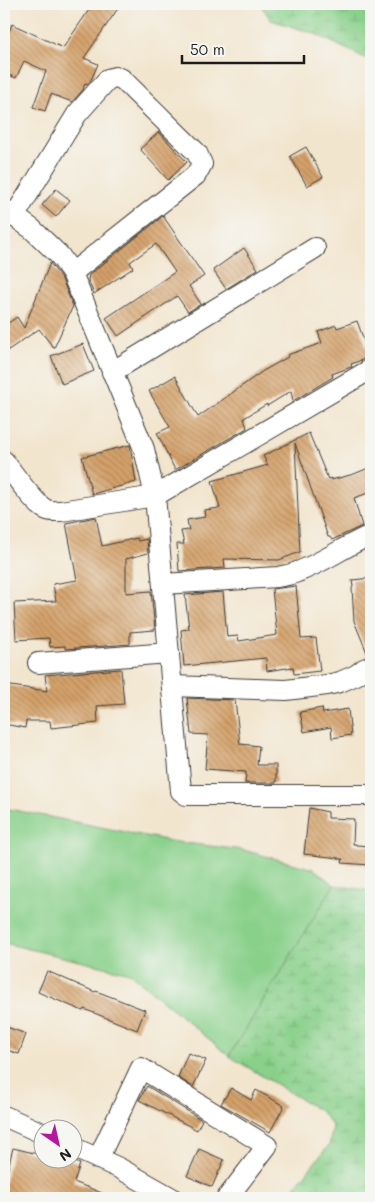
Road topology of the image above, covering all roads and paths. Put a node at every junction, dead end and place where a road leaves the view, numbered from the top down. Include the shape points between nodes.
1 (9, 213) edge
2 (316, 248) dead end
3 (72, 273) junction
4 (371, 369) edge
5 (112, 372) junction
6 (4, 461) edge
7 (155, 496) junction
8 (371, 535) edge
9 (164, 584) junction
10 (169, 653) junction
11 (38, 663) dead end
12 (371, 666) edge
13 (172, 686) junction
14 (371, 795) edge
15 (4, 1116) edge
16 (32, 1129) edge
17 (82, 1152) edge
18 (98, 1159) junction
19 (172, 1198) edge
20 (227, 1198) edge

1 - 3 street via 32,229 60,256
1 - 3 street via 77,114 108,80 122,79 197,153 202,164 196,175
2 - 5 street
3 - 5 street
4 - 7 street
5 - 7 street via 144,449
6 - 7 street via 36,502 50,511
7 - 9 street
8 - 9 street via 296,573
9 - 10 street
10 - 11 street
10 - 13 street
12 - 13 street via 340,682 286,690
13 - 14 street via 182,791 186,796
15 - 16 street
17 - 18 street
18 - 19 street
18 - 20 street via 141,1068 267,1146

